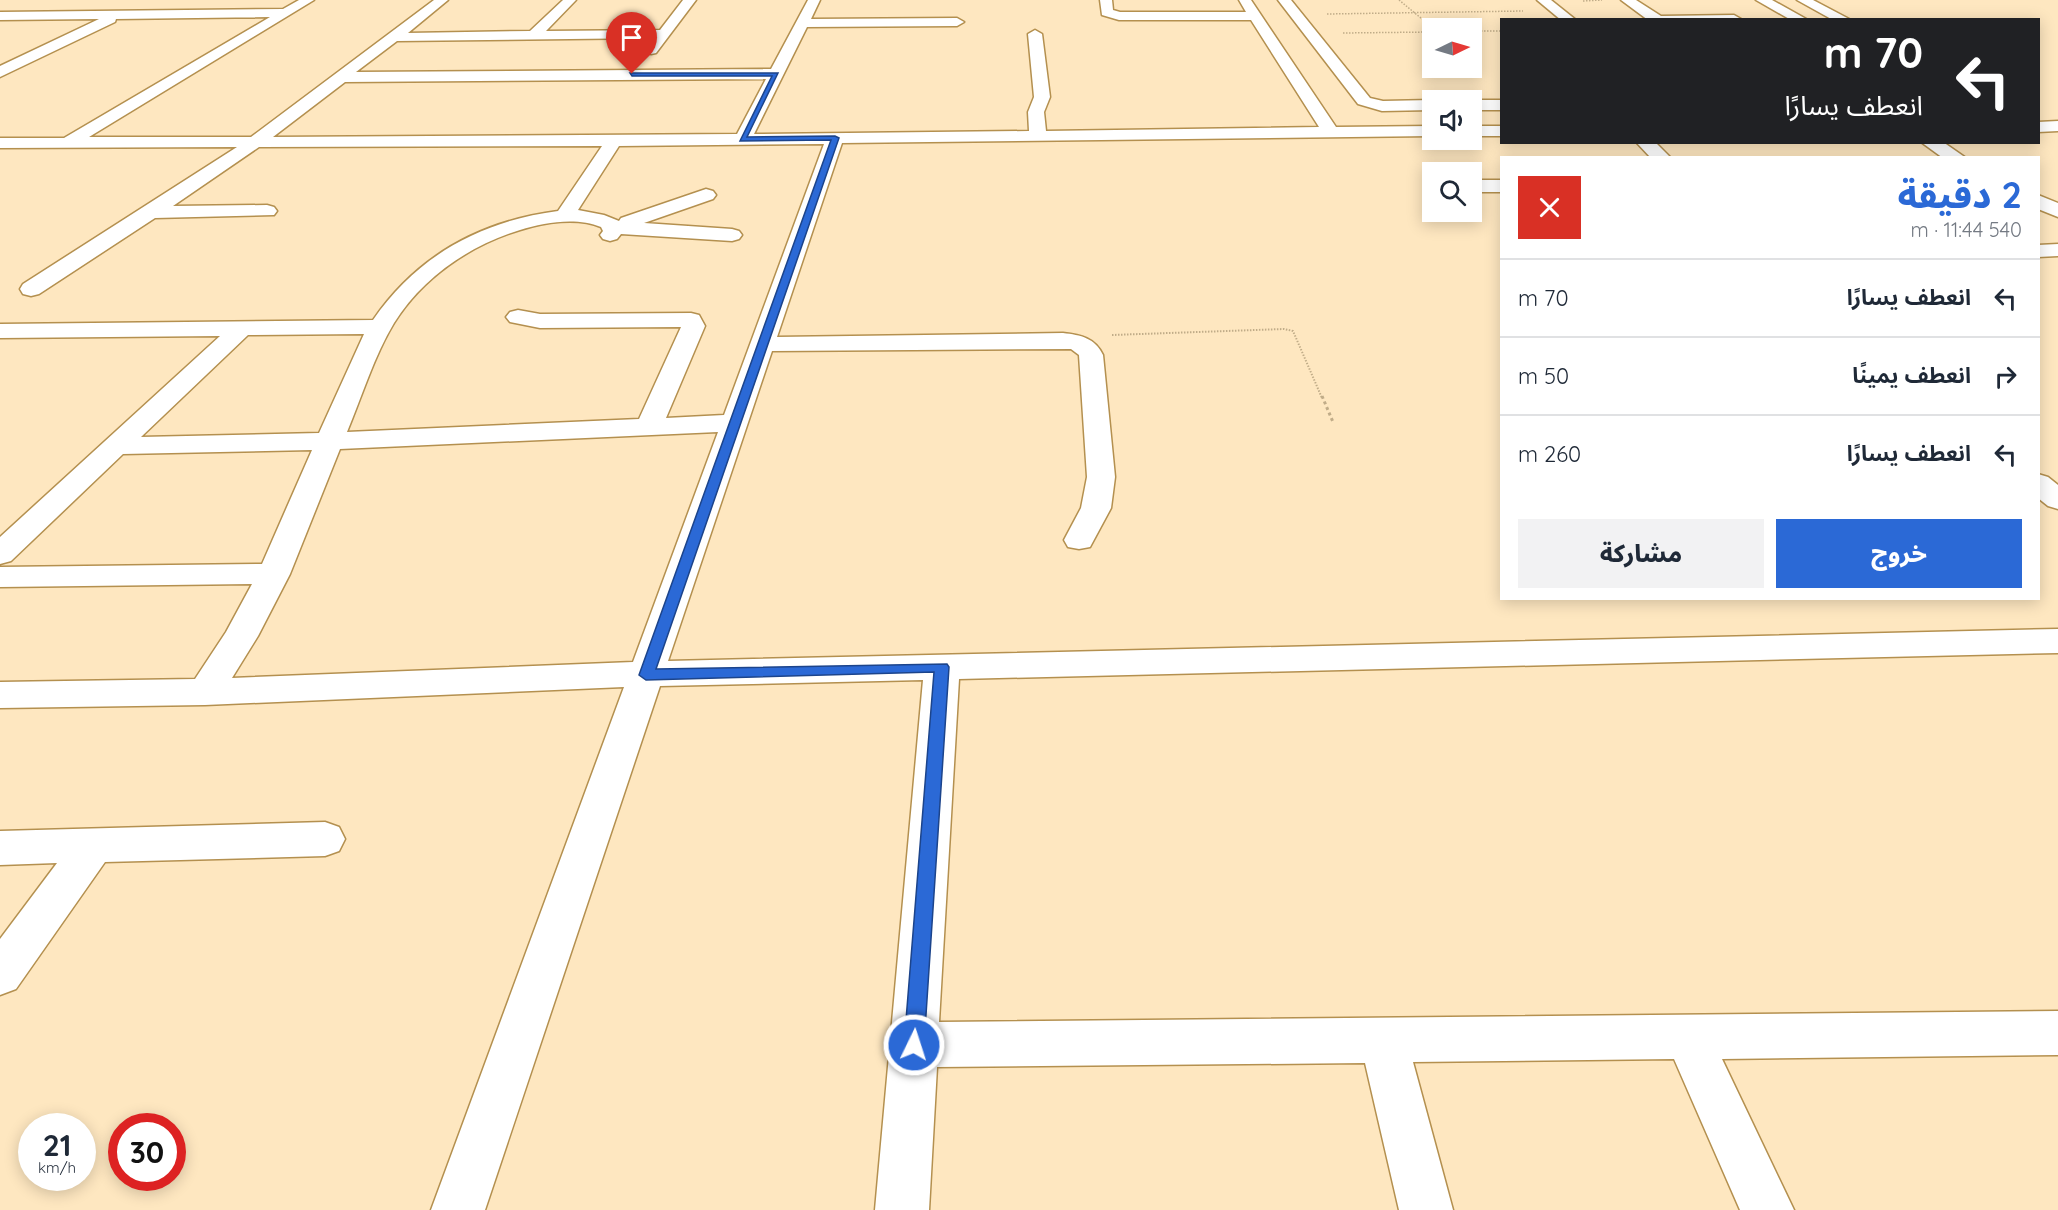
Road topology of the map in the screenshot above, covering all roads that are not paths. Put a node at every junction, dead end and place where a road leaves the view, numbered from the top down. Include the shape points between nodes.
1 (308, 0) edge
2 (442, 0) edge
3 (570, 0) edge
4 (690, 0) edge
5 (814, 0) edge
6 (1106, 0) edge
7 (1245, 0) edge
8 (1268, 0) edge
9 (1284, 0) edge
10 (1543, 0) edge
11 (1627, 0) edge
12 (1762, 0) edge
13 (1783, 0) edge
14 (1803, 0) edge
15 (19, 4) dead end
16 (0, 11) edge
17 (287, 13) junction
18 (120, 15) junction
19 (0, 16) edge
20 (1256, 16) junction
21 (1567, 18) edge
22 (1657, 18) edge
23 (1798, 18) edge
24 (1820, 18) edge
25 (1841, 18) edge
26 (957, 22) dead end
27 (802, 23) junction
28 (1287, 28) dead end
29 (663, 34) junction
30 (1035, 34) dead end
31 (533, 36) junction
32 (394, 37) junction
33 (0, 72) edge
34 (632, 74) junction
35 (776, 74) junction
36 (342, 77) junction
37 (1422, 105) edge
38 (1482, 105) edge
39 (1500, 105) edge
40 (1344, 113) dead end
41 (1422, 131) edge
42 (1482, 131) edge
43 (1500, 131) edge
44 (1331, 132) junction
45 (1356, 132) junction
46 (1038, 136) junction
47 (835, 138) junction
48 (742, 139) junction
49 (257, 141) junction
50 (614, 141) junction
51 (68, 142) junction
52 (0, 143) edge
53 (1646, 144) edge
54 (1933, 144) edge
55 (1660, 156) edge
56 (1954, 156) edge
57 (258, 163) dead end
58 (224, 164) junction
59 (1482, 186) edge
60 (1500, 186) edge
61 (706, 195) dead end
62 (2040, 202) edge
63 (267, 211) dead end
64 (2058, 211) edge
65 (149, 213) junction
66 (564, 216) junction
67 (611, 231) junction
68 (732, 235) dead end
69 (2058, 250) edge
70 (2040, 251) edge
71 (31, 289) dead end
72 (518, 317) dead end
73 (378, 327) junction
74 (241, 329) junction
75 (0, 331) edge
76 (762, 344) junction
77 (735, 423) junction
78 (650, 426) junction
79 (330, 441) junction
80 (118, 446) junction
81 (2040, 485) edge
82 (2058, 500) edge
83 (1079, 540) dead end
84 (0, 554) edge
85 (274, 574) junction
86 (0, 577) edge
87 (2058, 641) edge
88 (942, 667) junction
89 (646, 675) junction
90 (205, 692) junction
91 (0, 695) edge
92 (325, 839) dead end
93 (94, 845) junction
94 (0, 848) edge
95 (0, 975) edge
96 (2058, 1033) edge
97 (1687, 1036) junction
98 (1383, 1040) junction
99 (914, 1045) junction
100 (458, 1210) edge
101 (902, 1210) edge
102 (1426, 1210) edge
103 (1767, 1210) edge

1 - 17 street
2 - 32 street
3 - 31 street
4 - 29 street
5 - 27 street
6 - 20 street via 1107,12 1119,16
7 - 20 street
8 - 28 street
9 - 37 street via 1364,101 1382,106
10 - 21 street
11 - 22 street
12 - 23 street
13 - 24 street
14 - 25 street
15 - 16 street
17 - 18 street
17 - 51 street
18 - 19 street
18 - 33 street
20 - 44 street
26 - 27 street
27 - 35 street
29 - 31 street
29 - 34 street
30 - 46 street via 1042,97 1036,112
31 - 32 street
32 - 36 street
34 - 35 street
34 - 36 street
35 - 48 street
36 - 49 street
38 - 39 street
40 - 45 street
41 - 45 street
42 - 43 street
44 - 45 street
44 - 46 street
46 - 47 street
47 - 48 street
47 - 76 street
48 - 50 street
49 - 50 street
49 - 51 street
49 - 58 street
50 - 66 street
51 - 52 street
53 - 55 street
54 - 56 street
57 - 58 street
58 - 65 street
59 - 60 street
61 - 67 street
62 - 64 street
63 - 65 street
65 - 71 street
66 - 67 street via 604,220
66 - 73 street via 515,224 461,246 407,291
67 - 68 street
69 - 70 street
72 - 78 street via 540,321 691,320 693,326
73 - 74 street
73 - 79 street
74 - 75 street
74 - 80 street
76 - 77 street
76 - 83 street via 1070,341 1087,347 1091,355 1101,477 1096,508
77 - 78 street
77 - 89 street
78 - 79 street
79 - 80 street
79 - 85 street
80 - 84 street
81 - 82 street
85 - 86 street
85 - 90 street
87 - 88 street
88 - 89 street
88 - 99 street
89 - 90 street
89 - 100 street
90 - 91 street
92 - 93 street
93 - 94 street
93 - 95 street
96 - 97 street
97 - 98 street
97 - 103 street
98 - 99 street
98 - 102 street
99 - 101 street

